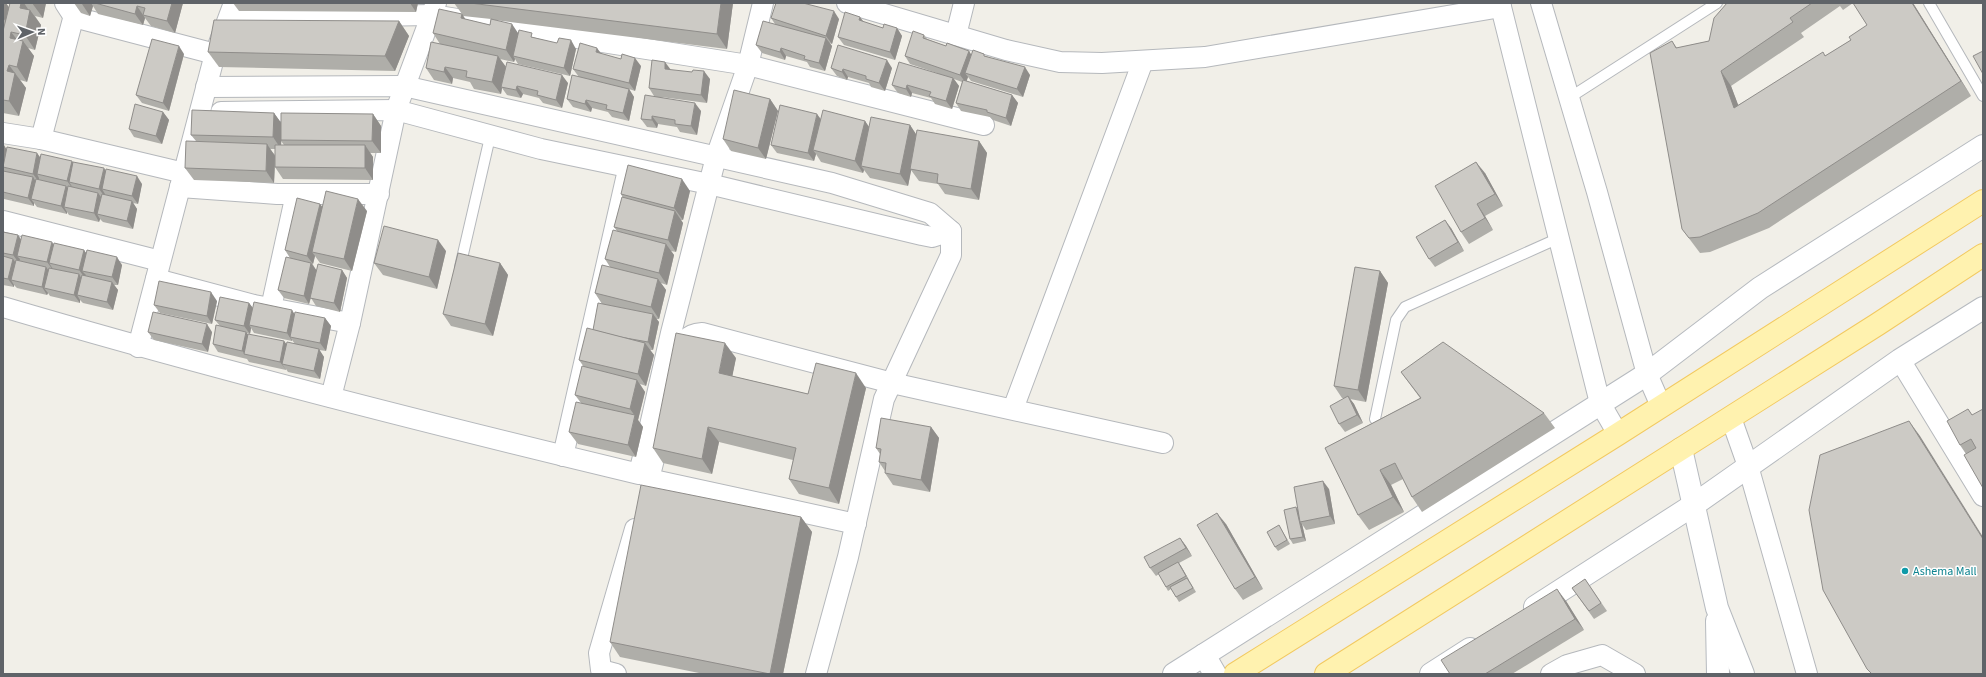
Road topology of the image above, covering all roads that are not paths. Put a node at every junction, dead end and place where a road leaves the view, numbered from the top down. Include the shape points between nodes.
1 (763, 3) edge
2 (964, 3) edge
3 (1541, 3) edge
4 (1717, 3) edge
5 (1929, 3) edge
6 (1500, 5) edge
7 (839, 7) edge
8 (72, 8) edge
9 (434, 9) edge
10 (232, 11) edge
11 (956, 35) junction
12 (215, 54) junction
13 (1143, 61) junction
14 (748, 66) junction
15 (1014, 66) edge
16 (404, 86) junction
17 (206, 87) junction
18 (1983, 96) edge
19 (1569, 98) junction
20 (396, 110) junction
21 (201, 112) junction
22 (550, 119) junction
23 (984, 125) dead end
24 (3, 133) edge
25 (490, 137) junction
26 (42, 139) junction
27 (1983, 146) edge
28 (541, 149) junction
29 (716, 157) junction
30 (628, 168) junction
31 (182, 180) junction
32 (832, 183) junction
33 (709, 184) junction
34 (296, 194) junction
35 (379, 194) junction
36 (1983, 201) edge
37 (826, 211) junction
38 (3, 221) edge
39 (951, 231) junction
40 (1559, 238) junction
41 (1983, 255) edge
42 (158, 270) junction
43 (458, 276) edge
44 (3, 307) edge
45 (271, 308) junction
46 (1983, 309) edge
47 (350, 324) junction
48 (138, 347) junction
49 (1900, 360) junction
50 (1647, 374) junction
51 (892, 383) junction
52 (331, 397) junction
53 (1600, 403) junction
54 (1661, 406) junction
55 (1013, 409) junction
56 (1731, 418) junction
57 (1375, 419) dead end
58 (1618, 434) junction
59 (1163, 443) dead end
60 (1681, 449) junction
61 (563, 456) junction
62 (1748, 466) junction
63 (645, 494) junction
64 (1983, 496) edge
65 (1695, 504) junction
66 (856, 524) junction
67 (1717, 608) junction
68 (1517, 619) edge
69 (1484, 640) edge
70 (1204, 655) junction
71 (606, 673) edge
72 (816, 674) edge
73 (1174, 674) edge
74 (1215, 674) edge
75 (1235, 674) edge
76 (1326, 674) edge
77 (1431, 674) edge
78 (1551, 674) edge
79 (1635, 674) edge
80 (1718, 674) edge
81 (1743, 674) edge
82 (1807, 674) edge

1 - 14 street
2 - 11 street
3 - 19 street
4 - 19 lane
5 - 18 lane
6 - 13 street via 1205,57
6 - 40 street
7 - 11 street
7 - 15 street
8 - 12 street
8 - 26 street
9 - 10 street
9 - 14 street
9 - 16 street
10 - 12 street
11 - 13 street via 1060,62
12 - 17 street
13 - 55 street
14 - 23 street
14 - 29 street
16 - 17 street
16 - 20 street
16 - 22 street
17 - 21 street
19 - 50 street via 1598,192
20 - 21 street
20 - 25 street
20 - 35 street
21 - 31 street
22 - 28 street
22 - 29 street
24 - 26 street
25 - 28 street
25 - 43 lane
26 - 31 street
27 - 50 street via 1760,288
28 - 30 street
29 - 32 street
29 - 33 street
30 - 33 street
30 - 61 street
31 - 34 street
31 - 42 street
32 - 37 street
32 - 39 street via 930,213
33 - 37 street
33 - 61 street via 639,474
34 - 35 street
34 - 45 street
35 - 47 street
36 - 54 main road
37 - 39 street via 932,236
38 - 42 street
39 - 51 street via 951,255
40 - 53 street
40 - 57 lane via 1405,307 1396,320
41 - 56 main road
42 - 45 street
42 - 48 street
44 - 48 street
45 - 47 street
46 - 49 street
47 - 52 street
48 - 52 street
49 - 62 street
49 - 64 street
50 - 53 street
50 - 54 street
51 - 55 street
51 - 63 street via 694,333 686,339
51 - 66 street via 884,399
52 - 61 street
53 - 58 street
53 - 70 street
54 - 58 main road
55 - 59 street
56 - 60 main road
56 - 62 street
58 - 75 main road
60 - 65 street
60 - 76 main road
62 - 65 street
62 - 82 street
63 - 66 street
63 - 71 street via 599,653
65 - 67 street
65 - 68 street
66 - 72 street
67 - 80 street
67 - 81 street
69 - 77 street
70 - 73 street
70 - 74 street
78 - 79 street via 1567,665 1602,655

